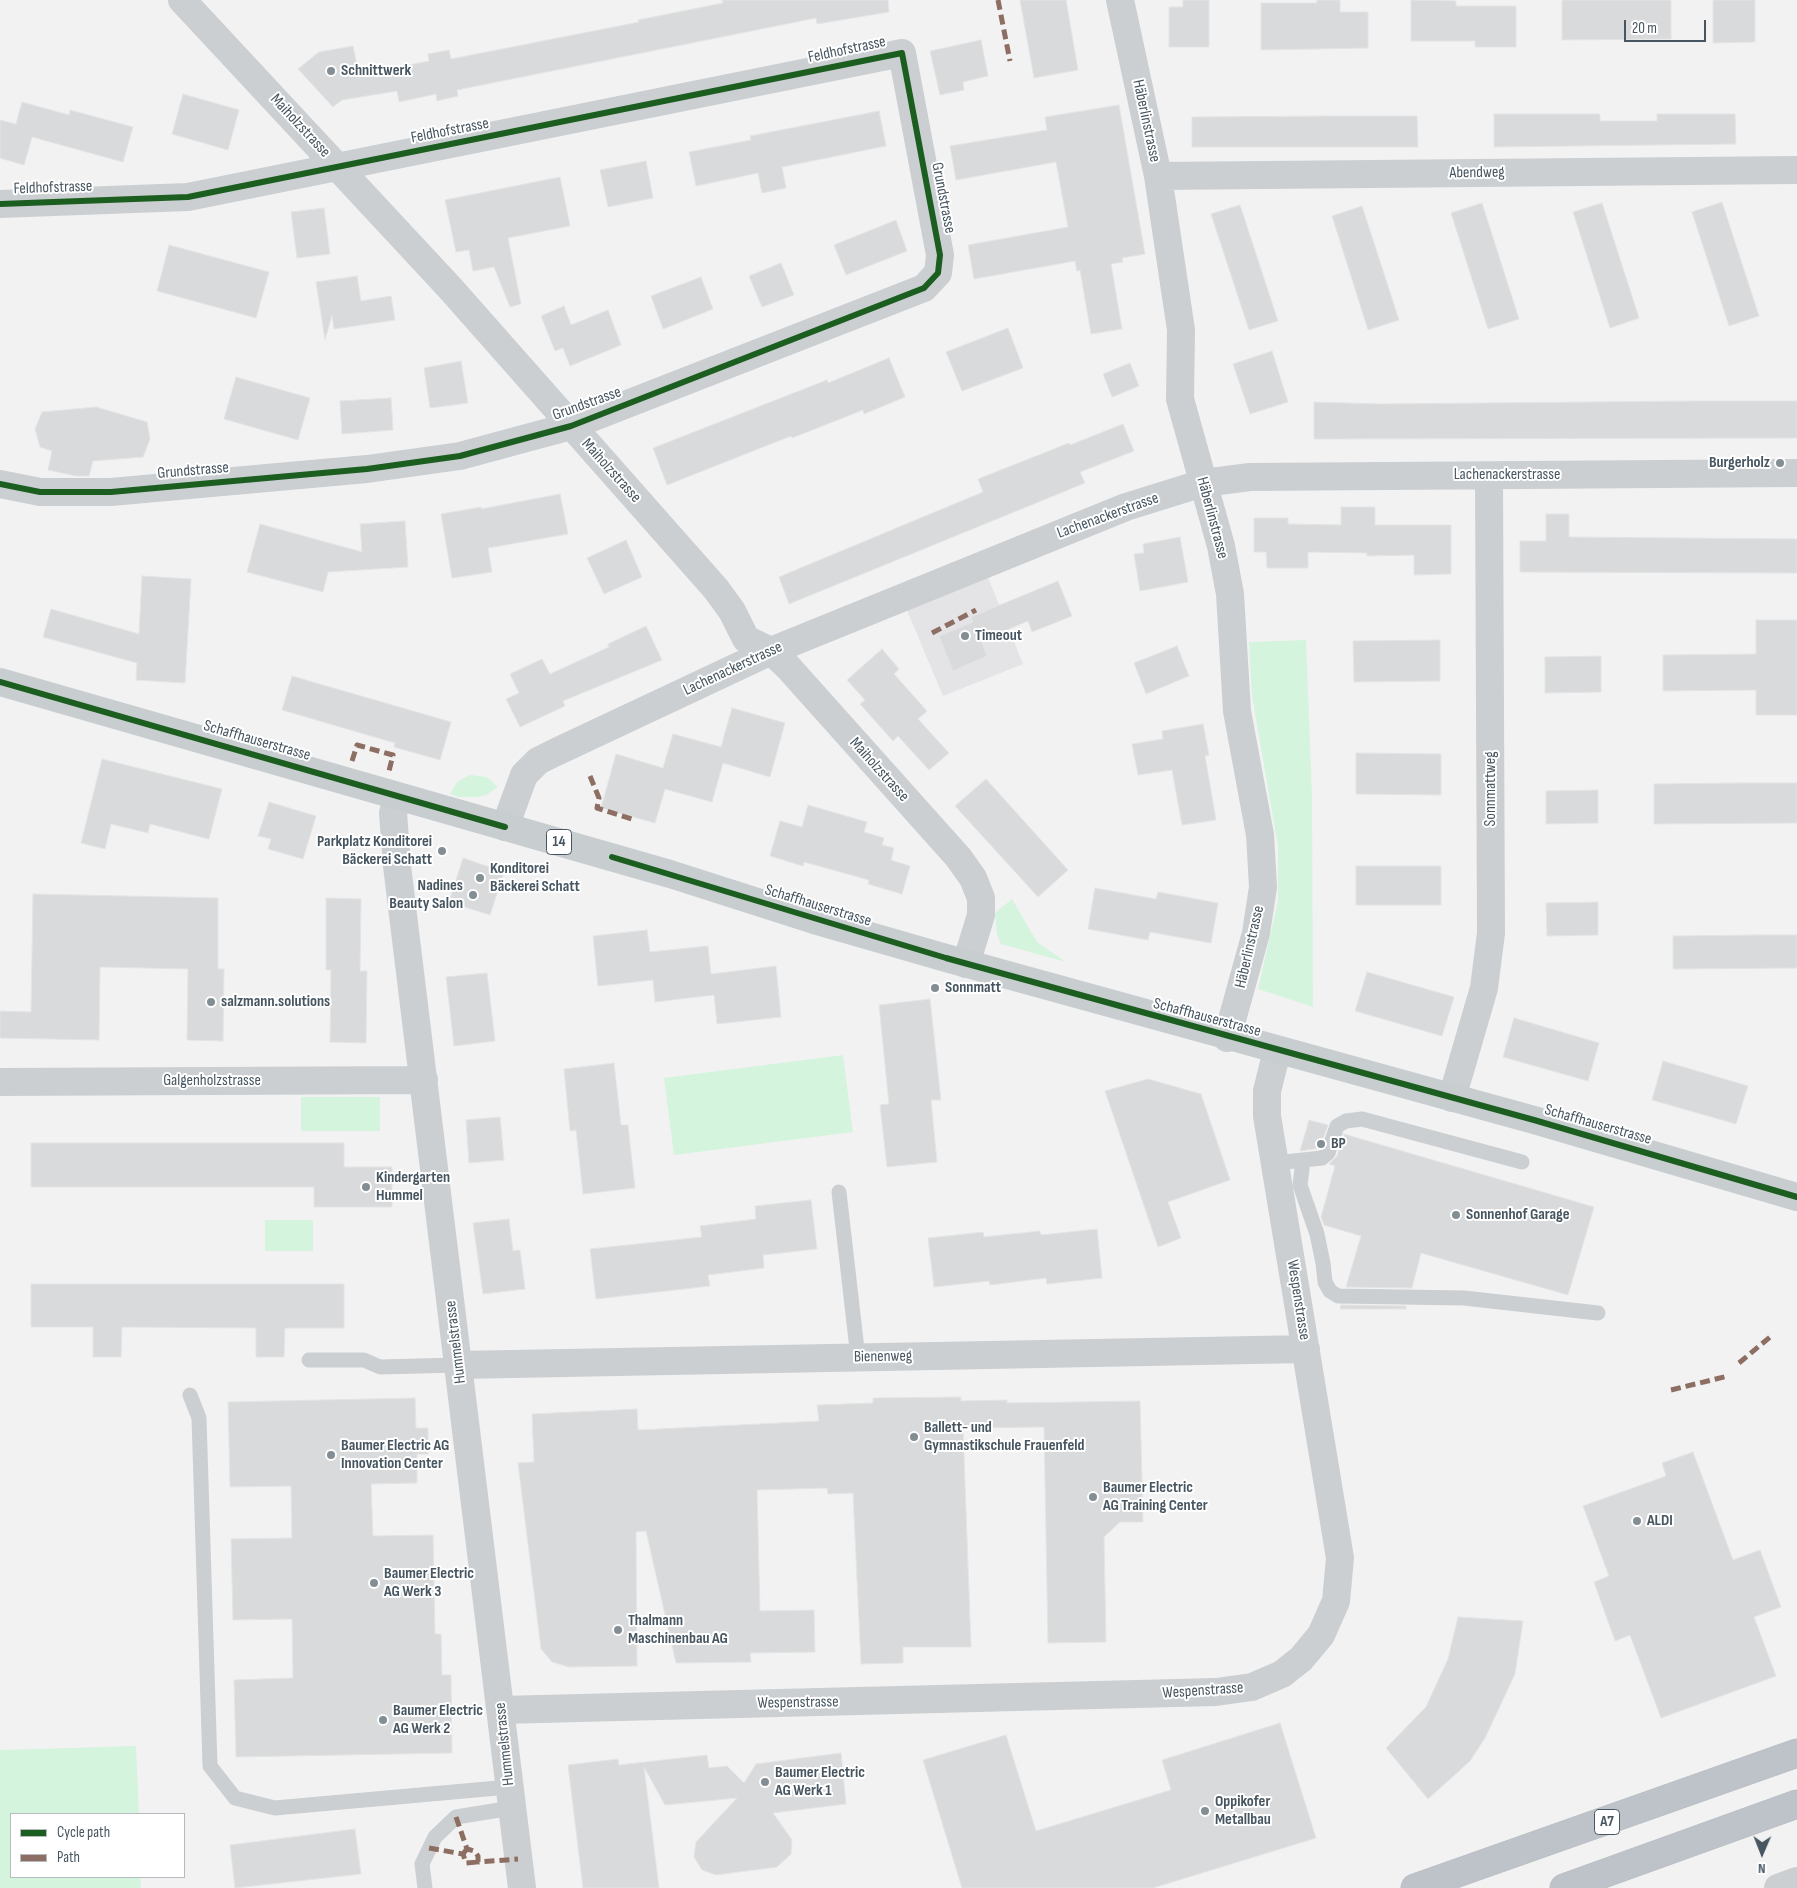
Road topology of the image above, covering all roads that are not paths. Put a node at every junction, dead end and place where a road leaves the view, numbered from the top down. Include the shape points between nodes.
1 (182, 0) edge
2 (1120, 0) edge
3 (902, 53) joint
4 (338, 168) junction
5 (1797, 170) edge
6 (1158, 176) junction
7 (0, 204) edge
8 (571, 426) junction
9 (1797, 473) edge
10 (1489, 476) junction
11 (1203, 483) junction
12 (0, 484) edge
13 (771, 651) junction
14 (0, 682) edge
15 (398, 797) junction
16 (506, 827) junction
17 (966, 964) junction
18 (1227, 1038) junction
19 (1277, 1051) junction
20 (424, 1080) junction
21 (0, 1082) edge
22 (1452, 1098) junction
23 (1303, 1160) junction
24 (1522, 1162) dead end
25 (1275, 1163) junction
26 (840, 1192) dead end
27 (1797, 1197) edge
28 (1598, 1313) dead end
29 (1306, 1349) junction
30 (858, 1358) junction
31 (309, 1360) dead end
32 (459, 1365) junction
33 (190, 1395) dead end
34 (501, 1710) junction
35 (1797, 1752) edge
36 (510, 1797) junction
37 (1797, 1804) edge
38 (1797, 1881) edge
39 (425, 1888) edge
40 (522, 1888) edge
41 (1415, 1888) edge
42 (1564, 1888) edge
43 (1778, 1888) edge

1 - 4 street, Maiholzstrasse
2 - 6 street, Häberlinstrasse
3 - 4 street, Feldhofstrasse
3 - 8 street, Grundstrasse via 940,255 938,273 924,288
4 - 7 street, Feldhofstrasse via 188,197
4 - 8 street, Maiholzstrasse via 450,288
5 - 6 street, Abendweg
6 - 11 street, Häberlinstrasse via 1181,330 1180,399
8 - 12 street, Grundstrasse via 460,456 367,469 111,492 40,492
8 - 13 street, Maiholzstrasse via 716,589 746,639
9 - 10 street, Lachenackerstrasse
10 - 11 street, Lachenackerstrasse via 1250,477
10 - 22 street, Sonnmattweg via 1491,933 1484,988
11 - 13 street, Lachenackerstrasse via 1126,506
11 - 18 street, Häberlinstrasse via 1221,546 1230,594 1237,711 1260,835 1262,878 1256,933
13 - 16 street, Lachenackerstrasse via 538,761 524,775
13 - 17 street, Maiholzstrasse via 973,878 981,898 980,915
14 - 15 main road, Schaffhauserstrasse / 14
15 - 16 main road, Schaffhauserstrasse / 14
15 - 20 street, Hummelstrasse via 393,813 396,856
16 - 17 main road, Schaffhauserstrasse / 14
17 - 18 main road, Schaffhauserstrasse / 14
18 - 19 main road, Schaffhauserstrasse / 14
19 - 22 main road, Schaffhauserstrasse / 14
19 - 25 street, Wespenstrasse via 1266,1103
20 - 21 street, Galgenholzstrasse
20 - 32 street, Hummelstrasse
22 - 27 main road, Schaffhauserstrasse / 14
23 - 24 lane via 1322,1158 1328,1153 1337,1126 1362,1119
23 - 25 lane
23 - 28 lane via 1300,1186 1317,1234 1325,1282 1338,1296 1464,1298
25 - 29 street, Wespenstrasse
26 - 30 lane
29 - 30 street, Bienenweg
29 - 34 street, Wespenstrasse via 1340,1558 1336,1602 1321,1635 1301,1659 1282,1674 1252,1688 1216,1692
30 - 32 street, Bienenweg
31 - 32 lane via 364,1360 380,1367
32 - 34 street, Hummelstrasse
33 - 36 lane via 199,1418 210,1766 234,1798 275,1808
34 - 36 street, Hummelstrasse
35 - 41 highway, A7
36 - 39 lane via 456,1817 434,1837 422,1864
36 - 40 street, Hummelstrasse
37 - 42 highway
38 - 43 street

